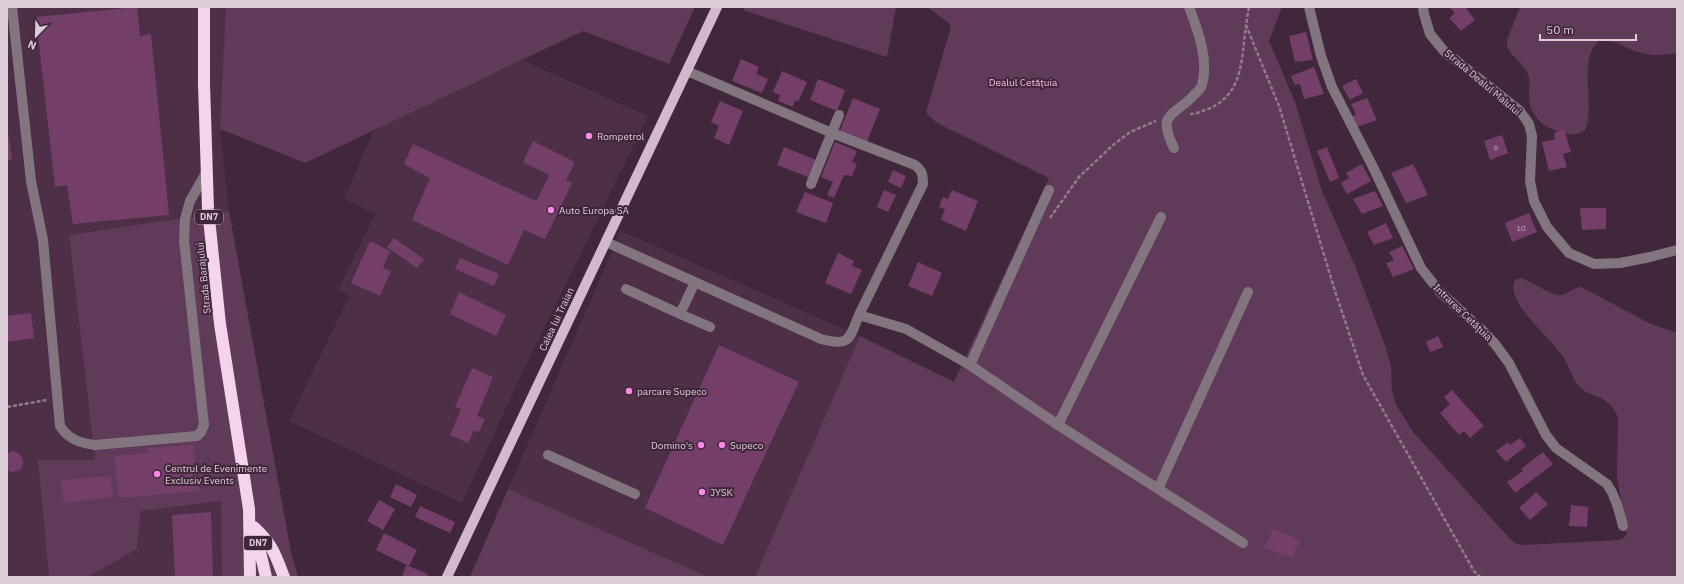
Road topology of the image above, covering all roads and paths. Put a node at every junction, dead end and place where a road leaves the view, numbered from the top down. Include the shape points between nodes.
1 (12, 7) edge
2 (204, 7) edge
3 (717, 7) edge
4 (1189, 7) edge
5 (1248, 7) edge
6 (1310, 7) edge
7 (1423, 7) edge
8 (1246, 25) junction
9 (686, 71) junction
10 (1180, 106) junction
11 (839, 115) dead end
12 (1170, 115) junction
13 (832, 132) junction
14 (1174, 148) dead end
15 (206, 173) junction
16 (811, 184) dead end
17 (1049, 190) dead end
18 (1161, 217) dead end
19 (1048, 220) dead end
20 (606, 242) junction
21 (1677, 250) edge
22 (695, 282) junction
23 (626, 290) dead end
24 (1248, 292) dead end
25 (680, 314) junction
26 (859, 315) junction
27 (710, 327) dead end
28 (970, 365) junction
29 (57, 399) junction
30 (7, 406) edge
31 (1058, 425) junction
32 (548, 455) dead end
33 (1158, 489) junction
34 (635, 494) dead end
35 (249, 509) junction
36 (1623, 526) dead end
37 (254, 528) junction
38 (1243, 543) dead end
39 (250, 577) edge
40 (266, 577) edge
41 (284, 577) edge
42 (446, 577) edge
43 (1480, 577) edge

1 - 29 street via 31,181 43,240
2 - 15 highway, Strada Barajului / DN7
3 - 9 main road, Calea lui Traian
4 - 10 street via 1205,64 1201,87 1190,100
5 - 8 path
6 - 36 street, Intrarea Cetățuia via 1321,56 1332,87 1421,268 1440,292 1495,344 1509,363 1546,435 1556,448 1607,484 1617,503
7 - 21 street, Strada Dealul Malului via 1430,34 1444,51 1520,111 1529,124 1532,136 1530,181 1534,201 1547,227 1569,253 1594,264 1620,263
8 - 10 path via 1239,70 1231,93 1219,104 1191,114
8 - 43 path via 1278,106 1363,375 1474,571
9 - 13 street
9 - 20 main road, Calea lui Traian
10 - 12 street
11 - 13 street
12 - 14 street via 1166,123 1168,138
12 - 19 path via 1130,132 1112,146 1079,177
13 - 16 street
13 - 26 street via 915,165 923,176 923,184
15 - 29 street via 190,201 185,219 184,240 204,425 201,432 197,436 95,445 80,443 71,438 60,426
15 - 35 highway, Strada Barajului / DN7 via 220,324
17 - 28 street
18 - 31 street
20 - 22 street
20 - 42 main road, Calea lui Traian
22 - 25 street
22 - 26 street via 821,339 833,342 840,343 850,336
23 - 25 street
24 - 33 street
25 - 27 street
26 - 28 street via 906,329
28 - 31 street
29 - 30 path
31 - 33 street
32 - 34 street
33 - 38 street
35 - 37 highway, DN7
35 - 39 highway, DN7
37 - 40 highway, DN7
37 - 41 highway via 268,540

